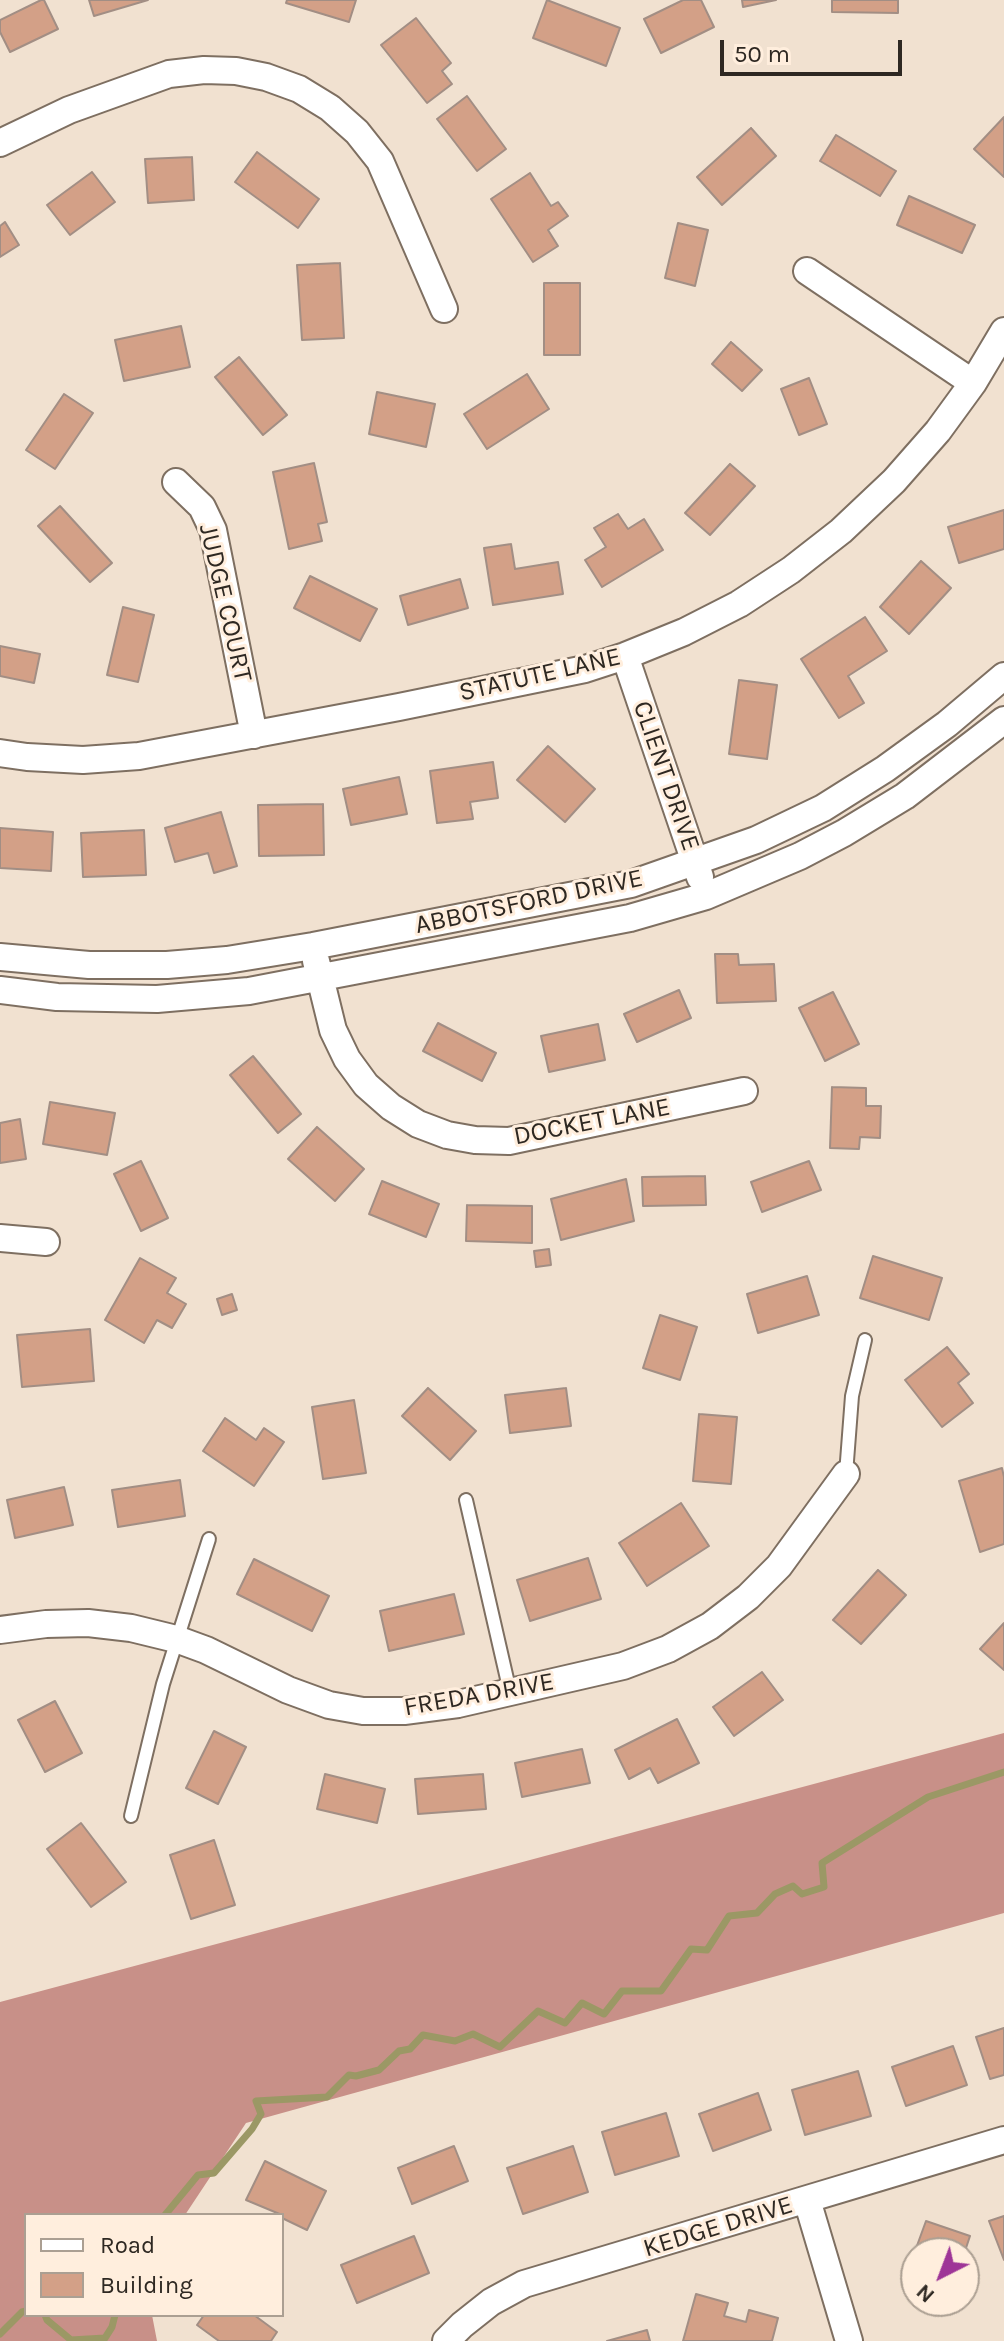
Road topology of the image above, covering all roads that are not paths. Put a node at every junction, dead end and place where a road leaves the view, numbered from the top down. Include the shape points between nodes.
1 (0, 143) edge
2 (807, 271) dead end
3 (444, 309) dead end
4 (1004, 331) edge
5 (973, 383) junction
6 (176, 482) dead end
7 (625, 656) junction
8 (1004, 676) edge
9 (1004, 720) edge
10 (254, 735) junction
11 (0, 753) edge
12 (694, 861) junction
13 (706, 896) junction
14 (313, 946) junction
15 (0, 957) edge
16 (320, 978) junction
17 (0, 990) edge
18 (744, 1091) dead end
19 (0, 1238) edge
20 (46, 1242) dead end
21 (865, 1340) dead end
22 (846, 1474) joint
23 (466, 1500) dead end
24 (209, 1539) dead end
25 (0, 1630) edge
26 (176, 1639) junction
27 (510, 1692) junction
28 (131, 1816) dead end
29 (1004, 2140) edge
30 (807, 2200) junction
31 (446, 2341) edge
32 (849, 2341) edge

1 - 3 street via 69,110 169,74 236,71 299,89 330,108 380,161
2 - 5 street
4 - 5 street, STATUTE LANE
5 - 7 street, STATUTE LANE via 894,481 841,531 739,604
6 - 10 street, JUDGE COURT via 202,507 213,530
7 - 10 street, STATUTE LANE via 585,669
7 - 12 street, CLIENT DRIVE
8 - 12 street, ABBOTSFORD DRIVE via 947,724 823,808
9 - 13 street, ABBOTSFORD DRIVE via 905,796 844,833
10 - 11 street, STATUTE LANE via 139,756 83,760
12 - 13 street, CLIENT DRIVE
12 - 14 street, ABBOTSFORD DRIVE via 631,884
13 - 16 street, ABBOTSFORD DRIVE via 630,918
14 - 15 street, ABBOTSFORD DRIVE via 167,965
14 - 16 street, DOCKET LANE
16 - 17 street, ABBOTSFORD DRIVE via 157,999
16 - 18 street, DOCKET LANE via 333,1030 366,1085 418,1124 447,1135 509,1141
19 - 20 street
21 - 22 lane via 850,1411
22 - 27 street, FREDA DRIVE via 779,1566 710,1626 623,1666
23 - 27 lane
24 - 26 lane
25 - 26 street, FREDA DRIVE via 88,1623
26 - 27 street, FREDA DRIVE via 288,1690 363,1711 404,1711
26 - 28 lane
29 - 30 street, KEDGE DRIVE
30 - 31 street, KEDGE DRIVE via 524,2284 491,2302
30 - 32 street

